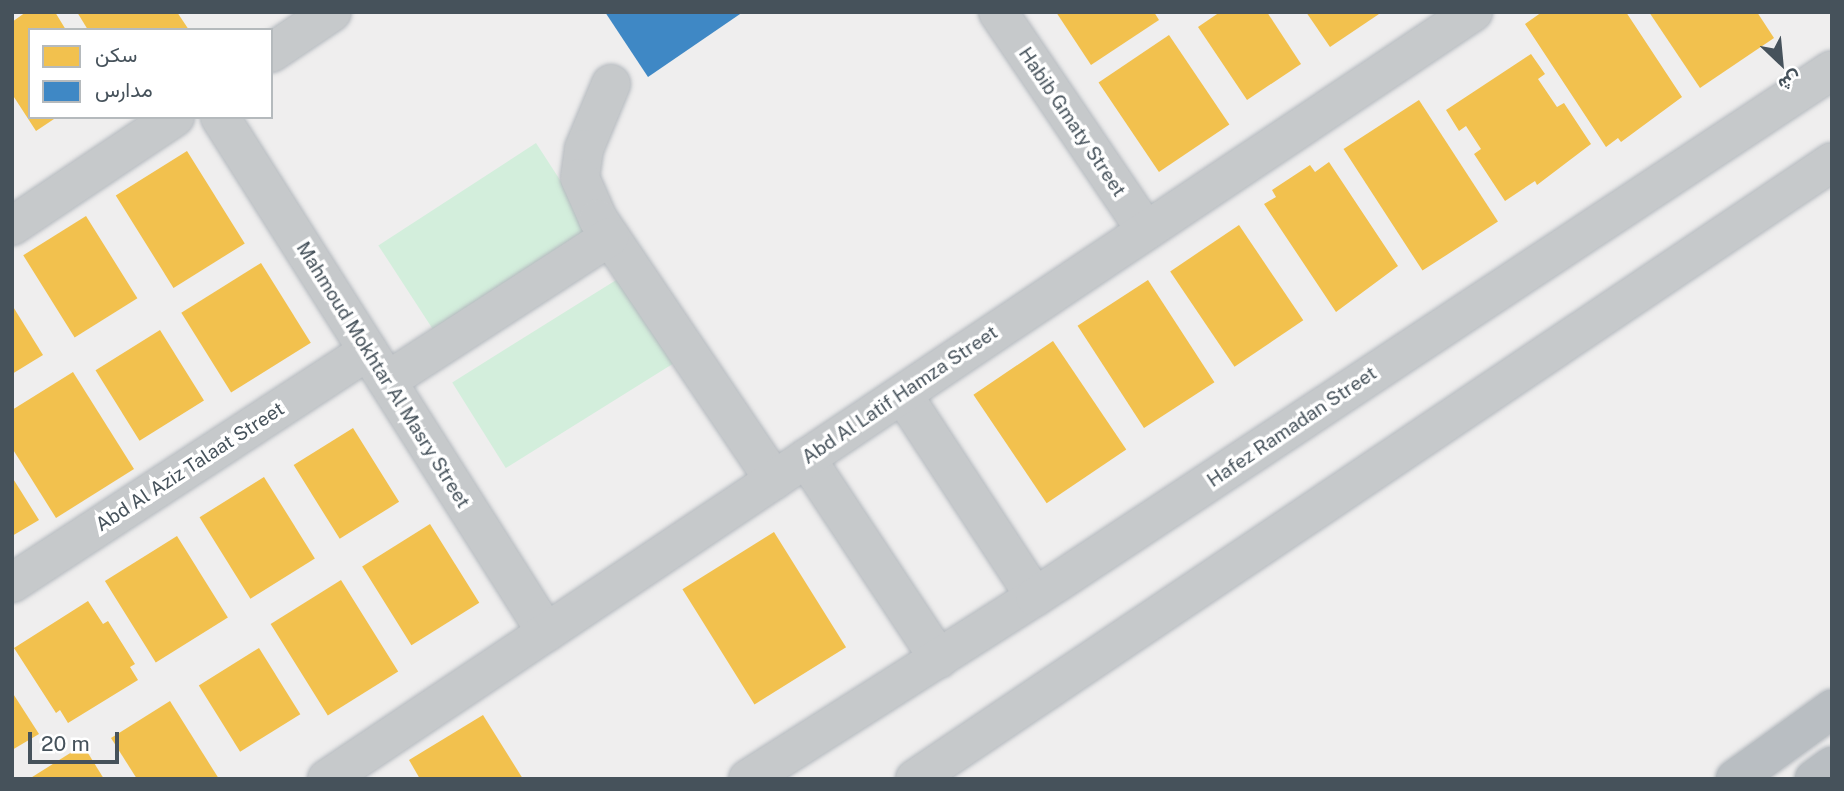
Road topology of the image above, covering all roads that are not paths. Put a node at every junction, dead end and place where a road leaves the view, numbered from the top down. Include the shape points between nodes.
1 (332, 12) edge
2 (998, 12) edge
3 (1473, 12) edge
4 (273, 52) edge
5 (1832, 70) edge
6 (611, 84) dead end
7 (172, 119) edge
8 (221, 119) edge
9 (1832, 162) edge
10 (12, 226) edge
11 (1146, 231) junction
12 (610, 237) junction
13 (377, 366) junction
14 (903, 395) junction
15 (806, 458) junction
16 (774, 480) junction
17 (12, 583) edge
18 (1035, 597) junction
19 (546, 632) junction
20 (939, 659) junction
21 (1832, 709) edge
22 (1832, 766) edge
23 (327, 779) edge
24 (748, 779) edge
25 (915, 779) edge
26 (1735, 779) edge
27 (1814, 779) edge

1 - 4 street
2 - 11 street, Habib Gmaty Street
3 - 11 street, Abd Al Latif Hamza Street
5 - 18 street, Hafez Ramadan Street
6 - 12 street via 584,149 580,178
7 - 10 street
8 - 13 street, Mahmoud Mokhtar Al Masry Street
9 - 25 street
11 - 14 street, Abd Al Latif Hamza Street
12 - 13 street, Abd Al Aziz Talaat Street
12 - 16 street
13 - 17 street, Abd Al Aziz Talaat Street
13 - 19 street, Mahmoud Mokhtar Al Masry Street
14 - 15 street, Abd Al Latif Hamza Street
14 - 18 street
15 - 16 street, Abd Al Latif Hamza Street
15 - 20 street
16 - 19 street, Abd Al Latif Hamza Street
18 - 20 street, Hafez Ramadan Street
19 - 23 street, Abd Al Latif Hamza Street
20 - 24 street, Hafez Ramadan Street
21 - 26 highway
22 - 27 highway

